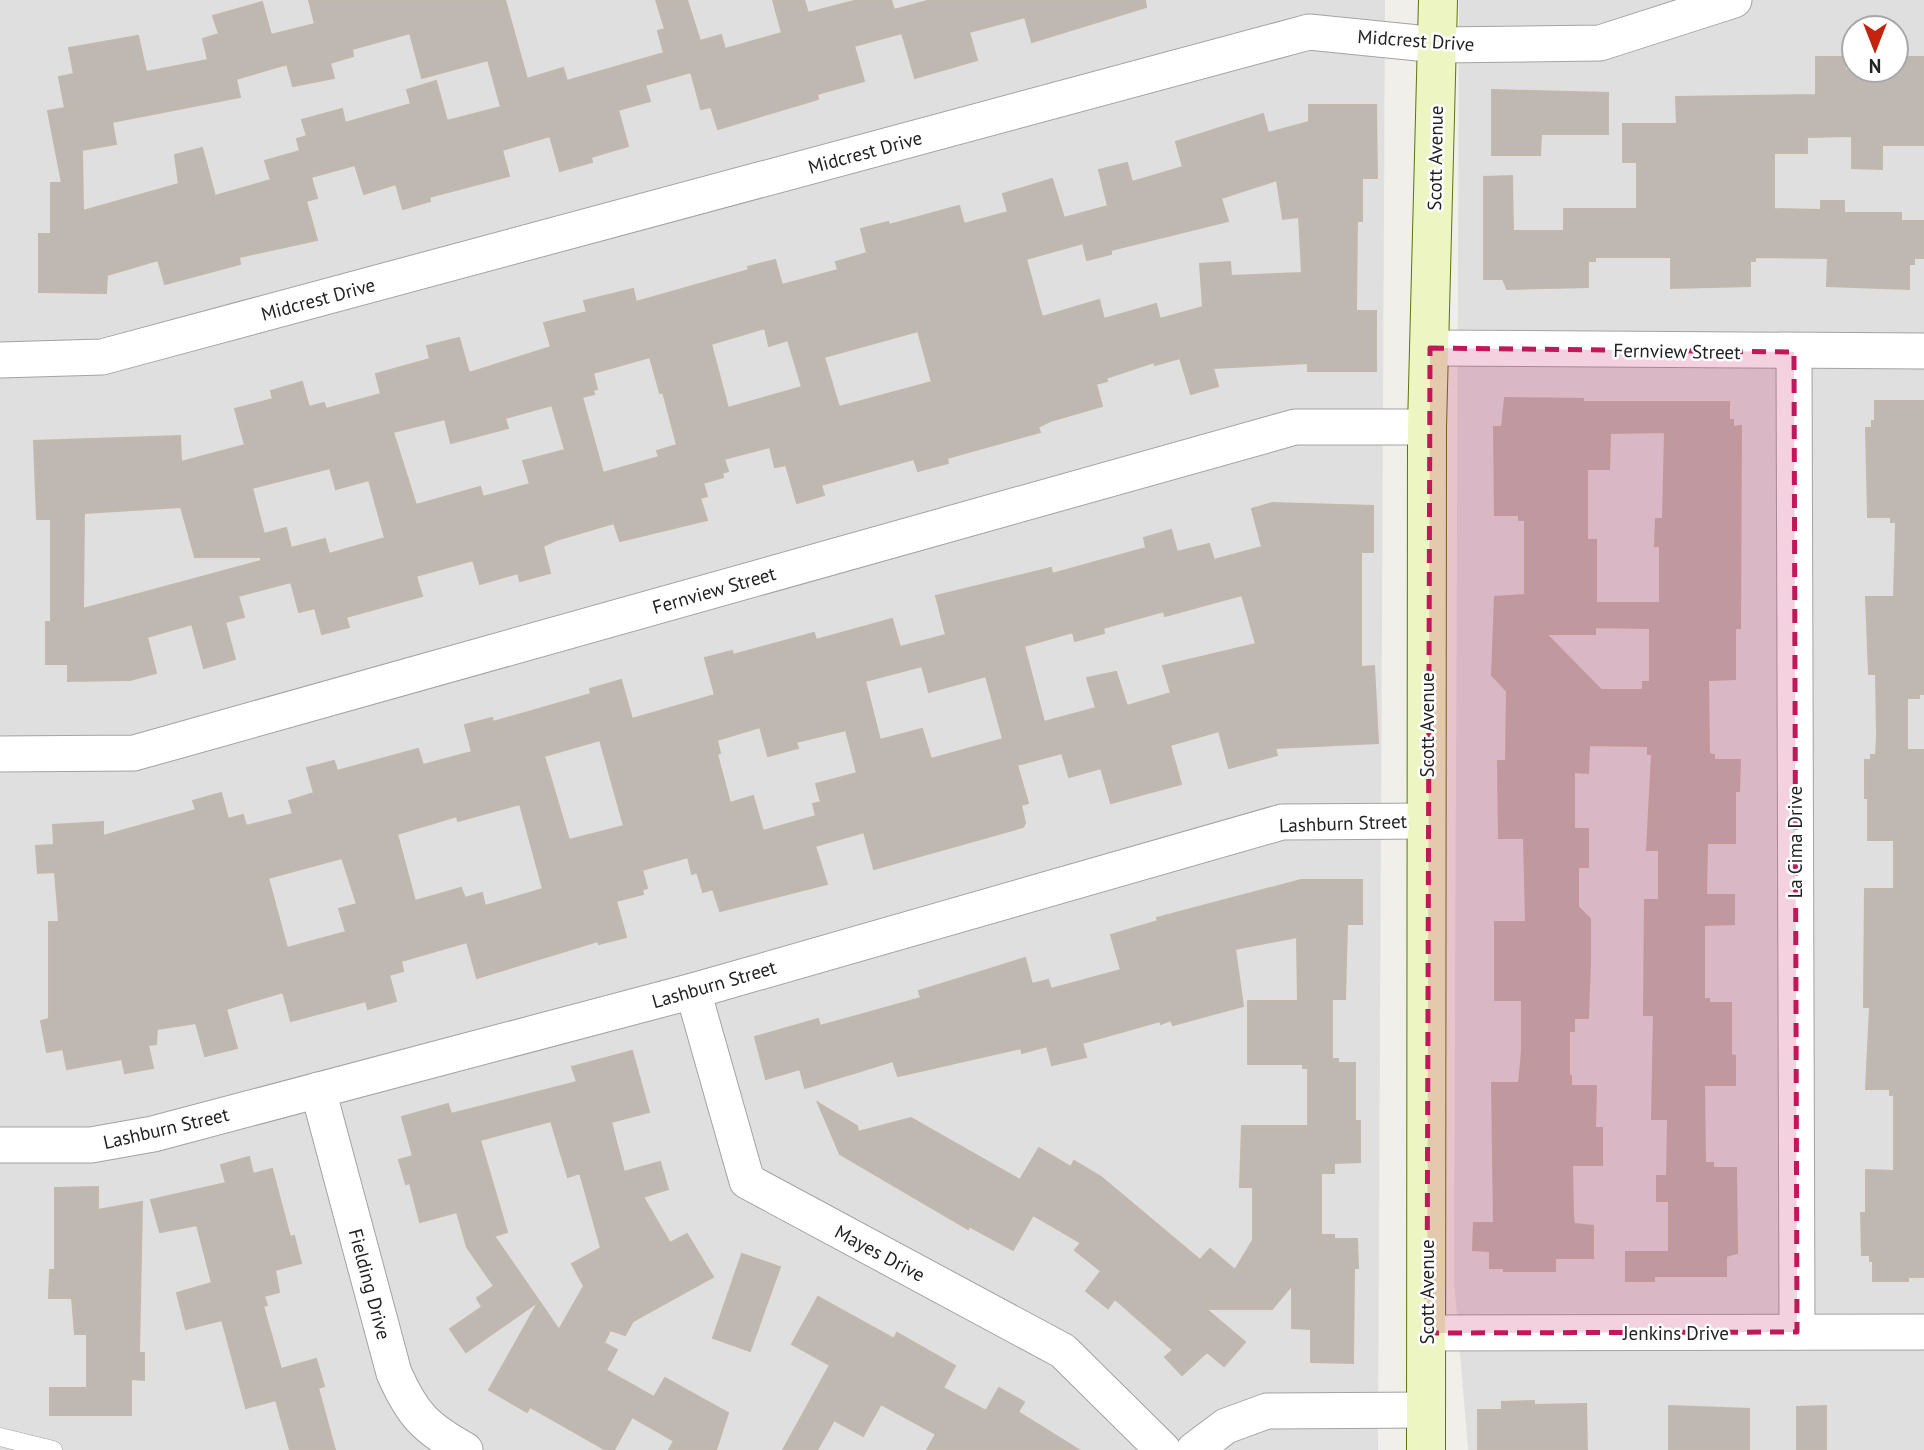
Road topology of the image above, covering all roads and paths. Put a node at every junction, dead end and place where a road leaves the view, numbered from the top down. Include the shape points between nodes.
1 (1438, 0) edge
2 (1734, 0) edge
3 (1438, 45) junction
4 (1430, 348) junction
5 (1924, 351) edge
6 (1794, 352) junction
7 (0, 360) edge
8 (1427, 427) junction
9 (0, 754) edge
10 (1427, 821) junction
11 (693, 991) junction
12 (318, 1090) junction
13 (0, 1145) edge
14 (1797, 1332) junction
15 (1924, 1332) edge
16 (1427, 1333) junction
17 (1426, 1410) junction
18 (0, 1437) edge
19 (53, 1450) edge
20 (465, 1450) edge
21 (1163, 1450) edge
22 (1194, 1450) edge
23 (1426, 1450) edge

1 - 3 street, Scott Avenue
2 - 3 street, Midcrest Drive via 1600,43
3 - 4 street, Scott Avenue
3 - 7 street, Midcrest Drive via 1309,32 102,357
4 - 6 street, Fernview Street
4 - 8 street, Scott Avenue
5 - 6 street, Fernview Street
6 - 14 street, La Cima Drive
8 - 9 street, Fernview Street via 1295,427 134,752
8 - 10 street, Scott Avenue
10 - 11 street, Lashburn Street via 1282,821
10 - 16 street, Scott Avenue
11 - 12 street, Lashburn Street
11 - 21 street, Mayes Drive via 747,1181 1063,1351
12 - 13 street, Lashburn Street via 141,1137 91,1145
12 - 20 street, Fielding Drive via 394,1373 409,1407 439,1435
14 - 15 street, Jenkins Drive
14 - 16 street, Jenkins Drive
16 - 17 street, Scott Avenue
17 - 22 street via 1267,1411 1226,1426
17 - 23 street, Scott Avenue
18 - 19 lane

